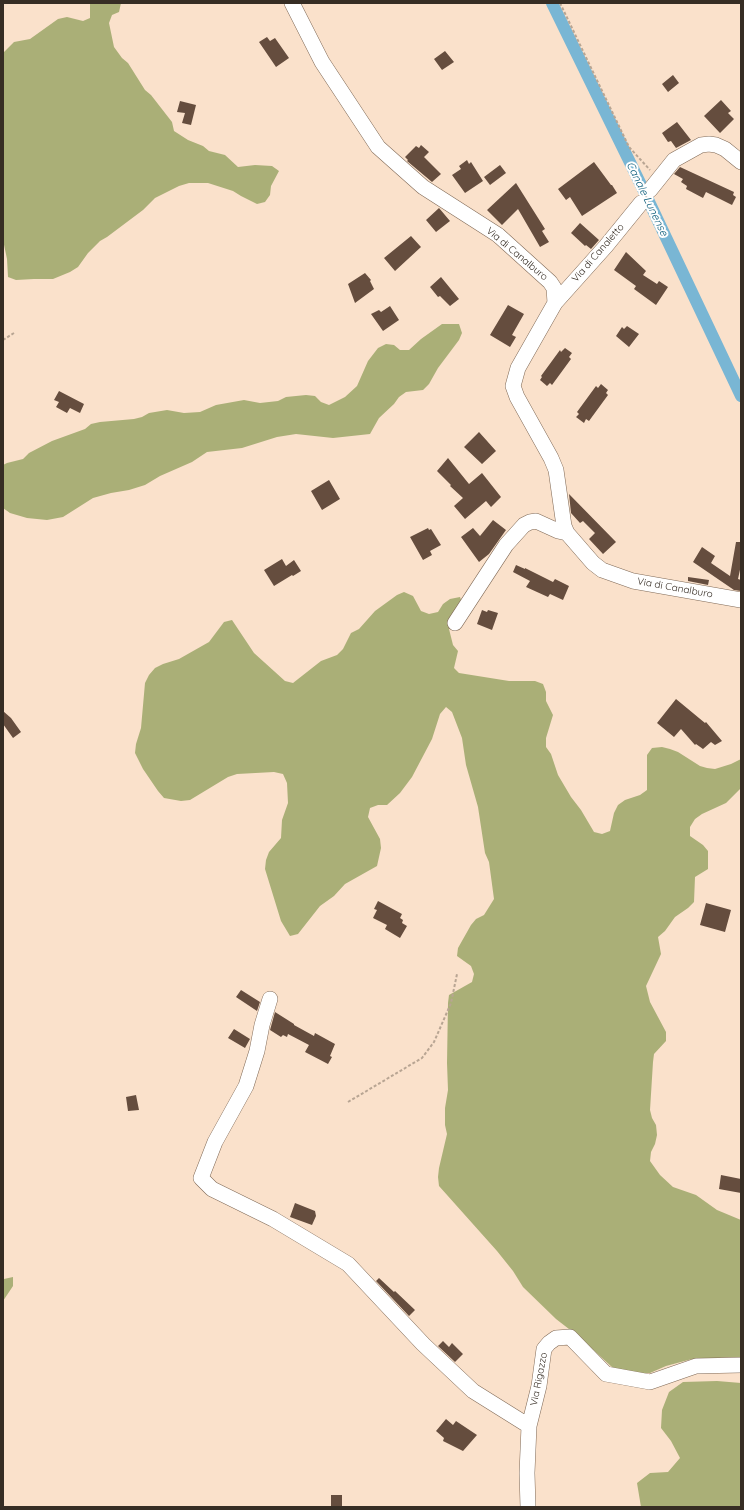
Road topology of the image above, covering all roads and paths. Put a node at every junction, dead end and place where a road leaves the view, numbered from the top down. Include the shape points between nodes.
1 (292, 3) edge
2 (560, 3) edge
3 (741, 162) edge
4 (654, 185) joint
5 (641, 203) dead end
6 (555, 303) junction
7 (14, 333) dead end
8 (3, 340) edge
9 (567, 533) junction
10 (741, 600) edge
11 (455, 623) dead end
12 (457, 974) dead end
13 (270, 999) dead end
14 (348, 1102) dead end
15 (741, 1365) edge
16 (529, 1426) junction
17 (528, 1507) edge

1 - 6 street, Via di Canalburo via 322,62 378,147 422,187 498,235 550,282 554,288
2 - 4 path via 629,147
3 - 4 street via 720,147 701,145 674,160
5 - 6 street, Via di Canaletto
6 - 9 street, Via di Canalburo via 518,368 513,386 552,458
7 - 8 path
9 - 10 street, Via di Canalburo via 602,570 633,581
9 - 11 street via 536,521 524,525 506,545
12 - 14 path via 451,1003 434,1042 422,1058
13 - 16 street via 246,1086 215,1142 201,1178 212,1190 273,1219 348,1264 423,1344 473,1391
15 - 16 street, Via Rigazzo via 696,1366 650,1382 606,1374 570,1337 556,1338 544,1349 539,1386
16 - 17 street, Via Rigazzo

